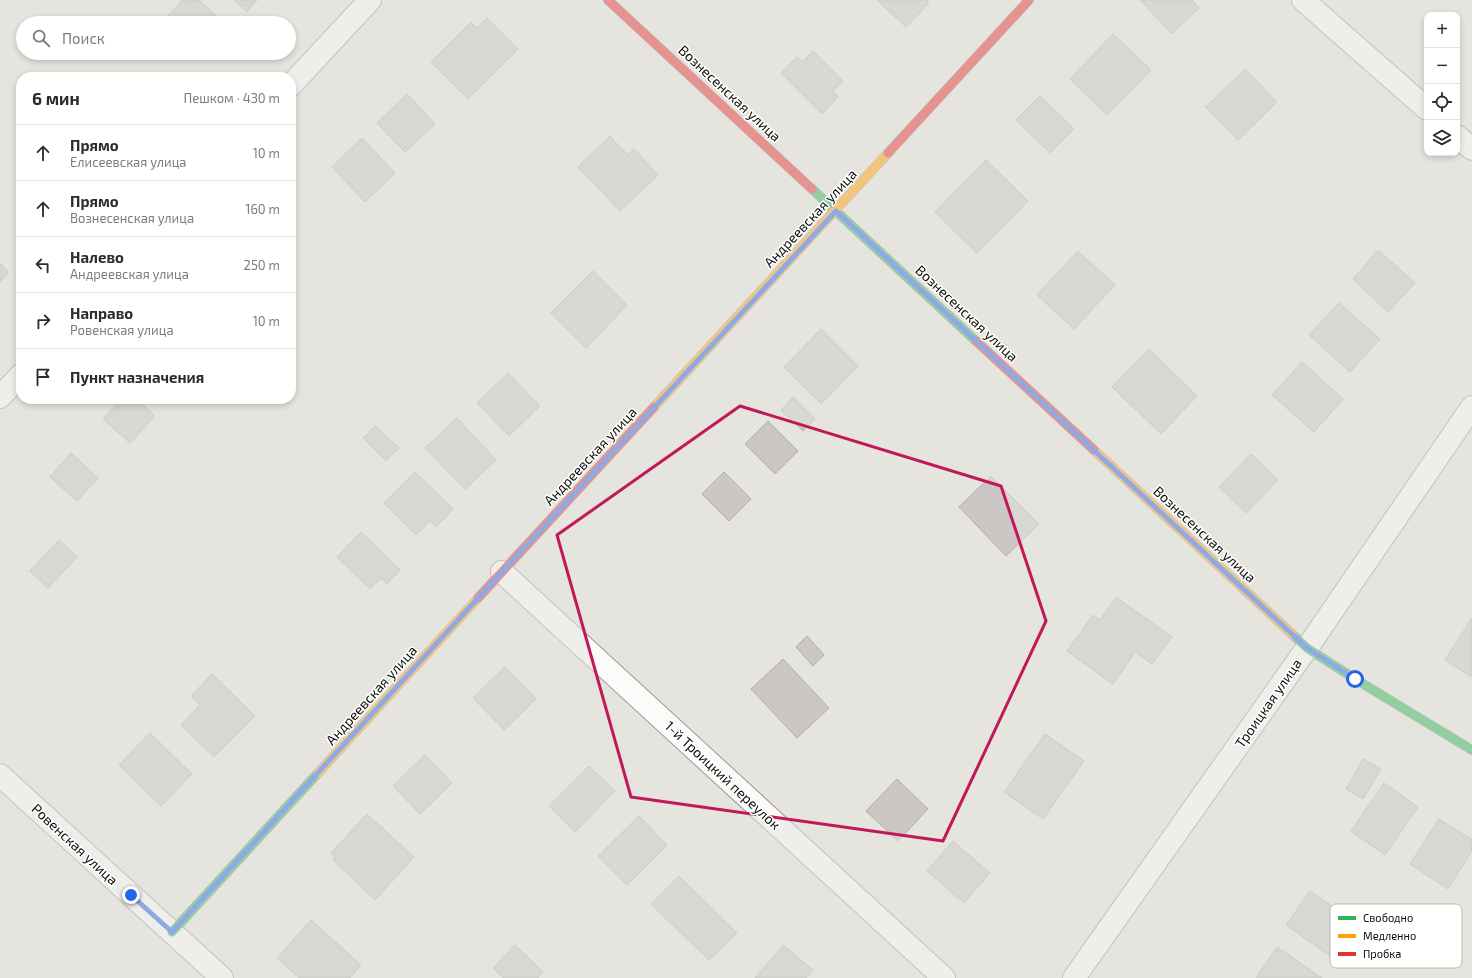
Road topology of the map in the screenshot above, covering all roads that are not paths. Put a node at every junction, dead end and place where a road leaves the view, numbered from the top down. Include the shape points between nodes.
1 (370, 0) edge
2 (608, 0) edge
3 (1030, 0) edge
4 (1303, 0) edge
5 (296, 80) edge
6 (1424, 106) edge
7 (1460, 139) edge
8 (1472, 149) edge
9 (836, 211) junction
10 (16, 380) edge
11 (0, 397) edge
12 (1472, 407) edge
13 (502, 572) junction
14 (1307, 648) junction
15 (1472, 750) edge
16 (0, 775) edge
17 (172, 932) junction
18 (222, 978) edge
19 (944, 978) edge
20 (1074, 978) edge

1 - 5 street
2 - 9 street, Вознесенская улица
3 - 9 street, Андреевская улица
4 - 6 street
7 - 8 street
9 - 13 street, Андреевская улица
9 - 14 street, Вознесенская улица
10 - 11 street
12 - 14 street, Троицкая улица
13 - 17 street, Андреевская улица
13 - 19 street, 1-й Троицкий переулок
14 - 15 street, Вознесенская улица
14 - 20 street, Троицкая улица
16 - 17 street, Ровенская улица
17 - 18 street, Ровенская улица

